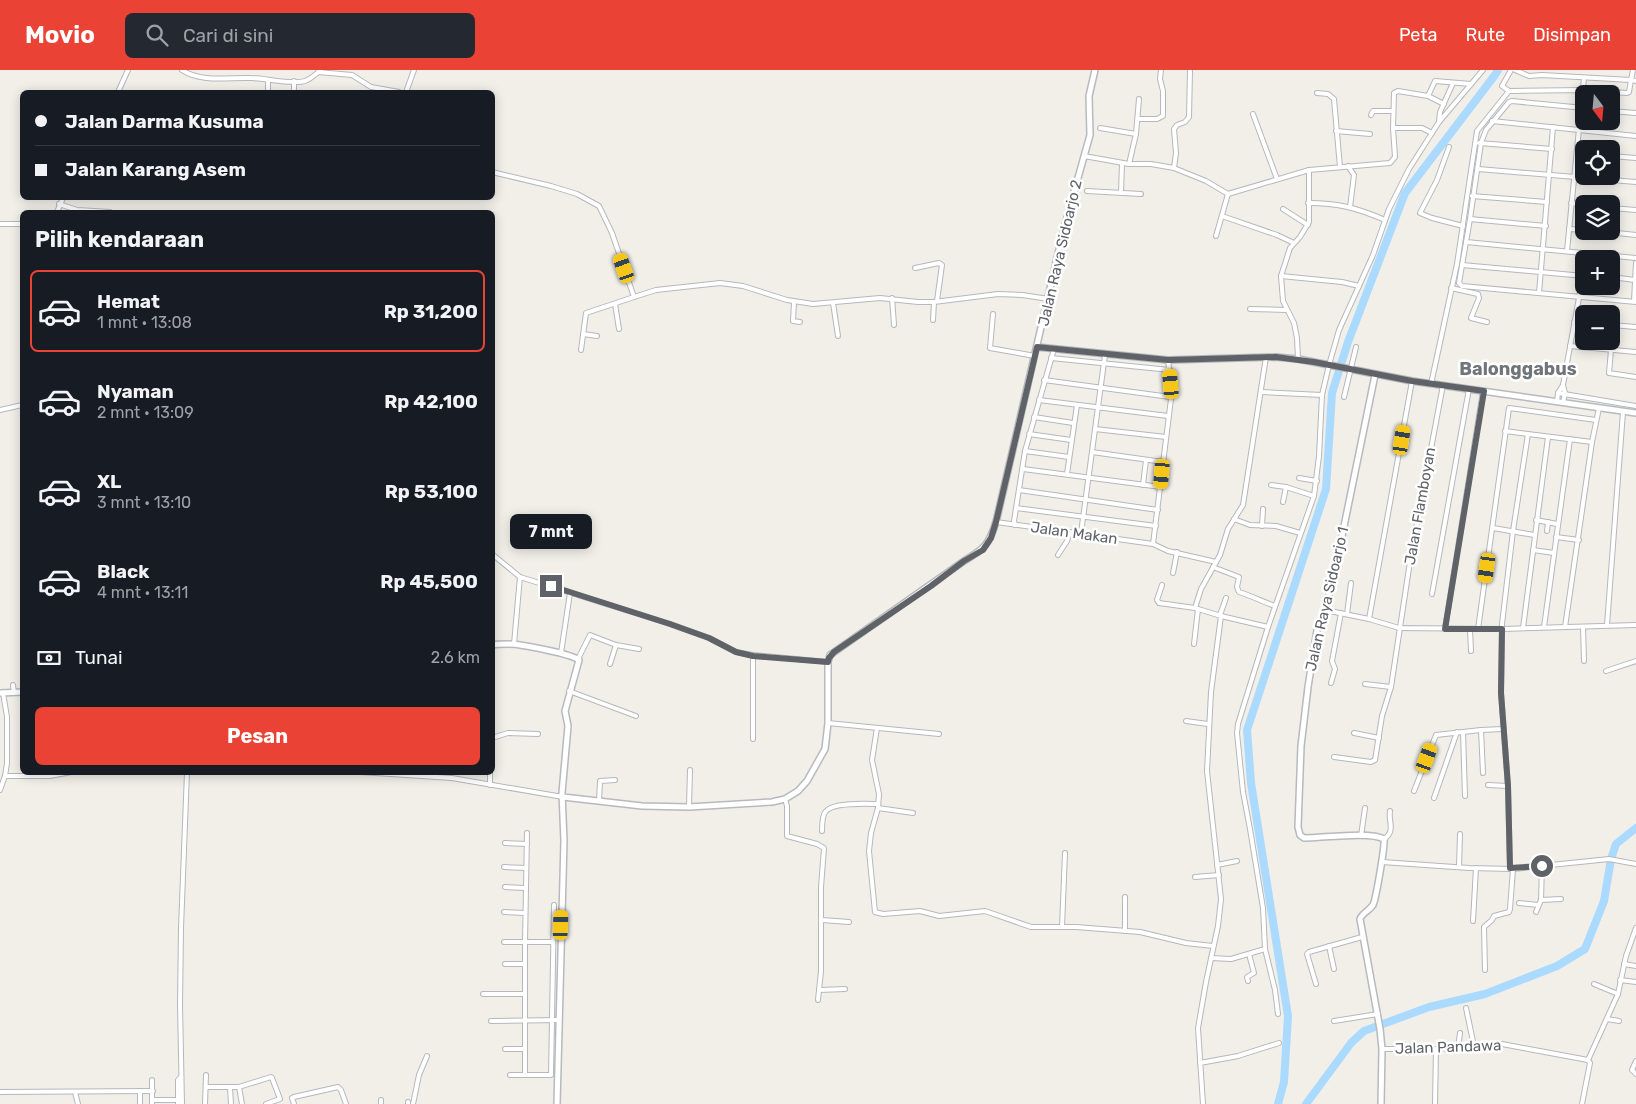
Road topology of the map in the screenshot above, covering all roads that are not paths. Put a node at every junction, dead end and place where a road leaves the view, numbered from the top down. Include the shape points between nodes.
1 (128, 70) edge
2 (182, 70) edge
3 (414, 70) edge
4 (1095, 70) edge
5 (1161, 70) edge
6 (1190, 70) edge
7 (1483, 70) edge
8 (1513, 70) edge
9 (1570, 70) edge
10 (1633, 70) edge
11 (319, 71) edge
12 (1570, 77) junction
13 (1584, 78) junction
14 (268, 80) junction
15 (294, 81) junction
16 (1634, 81) edge
17 (1453, 84) junction
18 (1470, 84) junction
19 (1583, 85) edge
20 (119, 90) edge
21 (268, 90) edge
22 (294, 90) edge
23 (388, 90) edge
24 (407, 90) edge
25 (1509, 90) junction
26 (1575, 90) edge
27 (1620, 92) edge
28 (1318, 93) dead end
29 (1428, 96) junction
30 (1503, 98) junction
31 (1139, 99) dead end
32 (1510, 102) junction
33 (1444, 104) junction
34 (1575, 107) edge
35 (1393, 111) junction
36 (1620, 112) edge
37 (1636, 113) edge
38 (1253, 114) dead end
39 (1371, 115) dead end
40 (1138, 119) junction
41 (1492, 121) junction
42 (1439, 122) junction
43 (1553, 127) junction
44 (1100, 128) dead end
45 (1393, 128) junction
46 (1575, 130) edge
47 (1578, 130) joint
48 (1336, 131) junction
49 (1432, 133) junction
50 (1136, 134) junction
51 (1370, 134) dead end
52 (1636, 136) edge
53 (1577, 140) edge
54 (1479, 143) junction
55 (1449, 147) dead end
56 (1552, 149) junction
57 (1087, 157) junction
58 (1620, 157) edge
59 (1636, 158) edge
60 (1122, 163) junction
61 (1129, 164) junction
62 (1575, 165) edge
63 (1348, 166) junction
64 (1340, 167) junction
65 (1174, 168) junction
66 (1478, 169) junction
67 (1309, 170) junction
68 (495, 173) edge
69 (1549, 174) junction
70 (1574, 177) junction
71 (1277, 179) junction
72 (1636, 182) edge
73 (1086, 191) dead end
74 (1121, 193) junction
75 (1141, 194) dead end
76 (1228, 194) junction
77 (1468, 196) junction
78 (1474, 196) junction
79 (62, 200) edge
80 (1547, 202) junction
81 (1308, 203) junction
82 (59, 204) junction
83 (1571, 204) junction
84 (1575, 204) edge
85 (1350, 207) junction
86 (1620, 209) edge
87 (58, 210) edge
88 (77, 210) edge
89 (1283, 210) dead end
90 (1636, 210) edge
91 (1222, 216) junction
92 (1470, 218) junction
93 (1384, 220) junction
94 (0, 224) edge
95 (20, 224) edge
96 (1309, 224) junction
97 (1463, 226) junction
98 (1546, 226) junction
99 (1568, 228) junction
100 (1575, 229) edge
101 (1620, 233) edge
102 (1636, 234) edge
103 (1216, 236) dead end
104 (1636, 240) edge
105 (1466, 242) junction
106 (1294, 243) junction
107 (1544, 250) junction
108 (1567, 251) junction
109 (1575, 252) edge
110 (1620, 257) edge
111 (1636, 258) edge
112 (1636, 262) edge
113 (1459, 264) junction
114 (915, 268) dead end
115 (1541, 272) junction
116 (1575, 275) edge
117 (1281, 276) junction
118 (1620, 278) edge
119 (1635, 280) edge
120 (1359, 286) junction
121 (1451, 288) junction
122 (1539, 293) junction
123 (1579, 296) junction
124 (634, 297) junction
125 (892, 298) junction
126 (1049, 299) junction
127 (794, 302) junction
128 (936, 302) junction
129 (1635, 302) edge
130 (833, 303) junction
131 (615, 304) junction
132 (1250, 309) dead end
133 (1286, 310) junction
134 (993, 314) dead end
135 (933, 320) dead end
136 (800, 322) dead end
137 (1488, 322) dead end
138 (1574, 322) joint
139 (894, 325) dead end
140 (1620, 326) edge
141 (1636, 327) edge
142 (619, 329) dead end
143 (582, 334) junction
144 (597, 336) dead end
145 (838, 336) dead end
146 (1570, 346) junction
147 (1575, 346) edge
148 (1356, 347) dead end
149 (1041, 348) junction
150 (1054, 349) junction
151 (581, 350) dead end
152 (1611, 350) joint
153 (1636, 352) edge
154 (1105, 355) junction
155 (1036, 356) junction
156 (1266, 357) junction
157 (1051, 358) junction
158 (1168, 360) junction
159 (1298, 360) junction
160 (1104, 364) junction
161 (1331, 365) junction
162 (1170, 370) junction
163 (1350, 370) junction
164 (1375, 375) junction
165 (1636, 377) edge
166 (1044, 380) junction
167 (1412, 381) junction
168 (1431, 384) junction
169 (1442, 385) junction
170 (1563, 385) junction
171 (1101, 388) junction
172 (1469, 389) junction
173 (1484, 391) junction
174 (1261, 392) junction
175 (1558, 392) junction
176 (1565, 393) junction
177 (1322, 395) junction
178 (1170, 397) junction
179 (1344, 397) dead end
180 (1039, 400) junction
181 (1560, 402) junction
182 (20, 405) edge
183 (1077, 405) junction
184 (1636, 406) edge
185 (1098, 408) junction
186 (1599, 408) junction
187 (0, 410) edge
188 (1623, 412) junction
189 (1636, 413) edge
190 (1168, 416) junction
191 (1034, 418) junction
192 (1596, 420) junction
193 (1073, 423) junction
194 (1095, 429) junction
195 (1506, 431) junction
196 (1030, 434) junction
197 (1528, 434) junction
198 (1548, 436) junction
199 (1166, 437) junction
200 (1570, 439) junction
201 (1071, 440) junction
202 (1592, 442) junction
203 (1025, 450) junction
204 (1092, 452) junction
205 (1069, 457) junction
206 (1146, 460) junction
207 (1163, 462) junction
208 (1023, 469) junction
209 (1067, 474) junction
210 (1090, 477) junction
211 (1298, 478) dead end
212 (1317, 481) junction
213 (1143, 485) junction
214 (1271, 485) dead end
215 (1161, 487) junction
216 (1286, 487) junction
217 (1019, 490) junction
218 (1314, 496) junction
219 (1086, 499) junction
220 (1282, 502) dead end
221 (1016, 508) junction
222 (1263, 509) dead end
223 (1158, 510) junction
224 (1083, 516) junction
225 (1234, 519) junction
226 (1536, 520) junction
227 (1548, 522) junction
228 (1000, 523) junction
229 (1557, 524) junction
230 (1015, 525) junction
231 (1156, 526) junction
232 (1262, 526) junction
233 (1493, 528) junction
234 (1513, 531) junction
235 (1547, 531) dead end
236 (1070, 532) junction
237 (1080, 533) junction
238 (1300, 533) junction
239 (1534, 536) junction
240 (1556, 537) junction
241 (1579, 540) junction
242 (1153, 544) junction
243 (1533, 550) junction
244 (1177, 552) junction
245 (1554, 553) junction
246 (1058, 555) dead end
247 (495, 556) edge
248 (1216, 562) junction
249 (1213, 567) junction
250 (1173, 573) dead end
251 (520, 577) junction
252 (1351, 583) dead end
253 (1162, 585) dead end
254 (570, 592) junction
255 (1432, 594) dead end
256 (1226, 598) dead end
257 (1275, 606) junction
258 (1196, 609) junction
259 (1326, 610) junction
260 (1341, 613) junction
261 (1347, 614) junction
262 (1220, 616) junction
263 (1369, 619) junction
264 (1607, 625) junction
265 (1636, 625) edge
266 (1268, 627) junction
267 (1544, 627) junction
268 (1565, 627) junction
269 (1583, 627) junction
270 (1398, 628) junction
271 (1522, 628) junction
272 (1445, 629) junction
273 (1470, 629) junction
274 (1478, 629) junction
275 (1502, 629) junction
276 (514, 644) junction
277 (1194, 644) dead end
278 (495, 645) edge
279 (616, 645) junction
280 (639, 649) dead end
281 (1471, 651) dead end
282 (561, 653) junction
283 (753, 656) junction
284 (578, 659) junction
285 (1584, 661) dead end
286 (1636, 661) edge
287 (828, 662) junction
288 (610, 664) dead end
289 (1606, 671) dead end
290 (1331, 683) dead end
291 (1366, 684) dead end
292 (13, 685) dead end
293 (1391, 687) junction
294 (569, 691) junction
295 (14, 692) junction
296 (20, 692) edge
297 (2, 693) edge
298 (636, 716) dead end
299 (1186, 721) dead end
300 (831, 723) junction
301 (1208, 724) junction
302 (877, 728) junction
303 (1503, 729) junction
304 (1481, 730) junction
305 (1354, 732) dead end
306 (1458, 732) junction
307 (1463, 732) junction
308 (538, 734) dead end
309 (939, 734) dead end
310 (495, 737) edge
311 (1379, 738) junction
312 (754, 739) dead end
313 (1334, 757) dead end
314 (690, 770) dead end
315 (1483, 773) dead end
316 (55, 775) edge
317 (187, 775) edge
318 (406, 775) edge
319 (490, 775) edge
320 (5, 776) junction
321 (614, 780) dead end
322 (490, 785) junction
323 (1488, 785) dead end
324 (1508, 786) junction
325 (0, 790) edge
326 (1414, 791) dead end
327 (1465, 796) dead end
328 (563, 797) junction
329 (1434, 798) dead end
330 (598, 801) junction
331 (786, 803) junction
332 (689, 806) junction
333 (878, 806) junction
334 (1364, 808) dead end
335 (1390, 812) dead end
336 (913, 813) dead end
337 (822, 831) dead end
338 (527, 834) dead end
339 (1460, 834) dead end
340 (1361, 836) junction
341 (1384, 839) junction
342 (505, 844) dead end
343 (527, 844) junction
344 (1065, 853) dead end
345 (1237, 861) dead end
346 (1382, 862) junction
347 (1636, 864) edge
348 (1218, 865) junction
349 (504, 866) dead end
350 (1542, 866) junction
351 (1458, 867) junction
352 (526, 868) junction
353 (1476, 868) junction
354 (1511, 869) junction
355 (1219, 875) junction
356 (1195, 877) dead end
357 (505, 887) dead end
358 (526, 888) junction
359 (1125, 897) dead end
360 (1561, 899) dead end
361 (1541, 900) junction
362 (1519, 903) dead end
363 (554, 905) dead end
364 (1538, 905) junction
365 (504, 912) dead end
366 (1536, 912) dead end
367 (525, 913) junction
368 (822, 920) junction
369 (1473, 921) dead end
370 (849, 922) dead end
371 (1062, 927) junction
372 (1636, 928) edge
373 (1125, 931) junction
374 (1362, 937) junction
375 (1634, 937) edge
376 (504, 942) dead end
377 (525, 942) junction
378 (553, 942) junction
379 (1213, 946) junction
380 (1329, 946) junction
381 (1265, 949) junction
382 (1249, 954) junction
383 (1211, 958) junction
384 (505, 964) dead end
385 (525, 964) junction
386 (1624, 964) junction
387 (1636, 966) edge
388 (1334, 969) dead end
389 (1485, 970) dead end
390 (1620, 980) junction
391 (1248, 981) dead end
392 (1636, 982) edge
393 (1316, 984) dead end
394 (1594, 984) dead end
395 (845, 989) dead end
396 (819, 990) junction
397 (484, 994) dead end
398 (525, 994) junction
399 (1618, 994) junction
400 (818, 1000) dead end
401 (1466, 1008) dead end
402 (1278, 1014) dead end
403 (1378, 1014) junction
404 (1607, 1018) junction
405 (525, 1020) junction
406 (556, 1020) junction
407 (1334, 1020) dead end
408 (491, 1021) dead end
409 (1619, 1021) dead end
410 (1460, 1033) dead end
411 (1279, 1042) dead end
412 (1474, 1046) junction
413 (525, 1048) junction
414 (1458, 1048) junction
415 (505, 1049) dead end
416 (1382, 1049) junction
417 (1436, 1049) junction
418 (427, 1056) dead end
419 (1588, 1060) junction
420 (1636, 1061) edge
421 (1200, 1063) junction
422 (1636, 1074) edge
423 (206, 1075) dead end
424 (510, 1075) dead end
425 (525, 1075) junction
426 (554, 1075) junction
427 (152, 1080) dead end
428 (206, 1087) junction
429 (230, 1087) junction
430 (239, 1087) junction
431 (140, 1091) junction
432 (152, 1091) junction
433 (0, 1092) edge
434 (75, 1092) junction
435 (152, 1102) edge
436 (180, 1102) edge
437 (78, 1104) edge
438 (140, 1104) edge
439 (206, 1104) edge
440 (231, 1104) edge
441 (242, 1104) edge
442 (266, 1104) edge
443 (294, 1104) edge
444 (346, 1104) edge
445 (413, 1104) edge
446 (557, 1104) edge
447 (1203, 1104) edge
448 (1381, 1104) edge
449 (1435, 1104) edge
450 (1582, 1104) edge

1 - 20 street
2 - 14 street via 218,79
3 - 24 street
4 - 57 street, Jalan Raya Sidoarjo 2 via 1089,96
5 - 40 street via 1162,118
6 - 65 street via 1189,118 1174,129
7 - 18 street
8 - 12 street via 1532,76
8 - 25 street via 1502,86
9 - 12 street
10 - 16 street
11 - 15 street via 306,81
11 - 23 street via 352,75 371,87
12 - 13 street
13 - 16 street
13 - 19 street
14 - 15 street
14 - 21 street
15 - 22 street
16 - 27 street via 1628,93
17 - 18 street
17 - 29 street via 1434,82
17 - 33 street
18 - 42 street
25 - 26 street
25 - 30 street
28 - 48 street via 1334,98
29 - 33 street
29 - 35 street via 1396,91
30 - 32 street
30 - 54 street via 1479,128
31 - 40 street
32 - 34 street
32 - 41 street
33 - 42 street
35 - 39 street via 1373,111
35 - 45 street
36 - 37 street
38 - 71 street
40 - 50 street
41 - 43 street
41 - 54 street
42 - 49 street
43 - 46 street
43 - 56 street
44 - 50 street
45 - 49 street via 1422,128
45 - 63 street via 1394,157 1390,163
47 - 52 street
47 - 53 street
48 - 51 street
48 - 64 street
49 - 93 street via 1409,168
50 - 61 street
54 - 56 street
54 - 66 street
54 - 77 street
55 - 97 street via 1438,180 1420,213
56 - 69 street
57 - 60 street
57 - 126 street, Jalan Raya Sidoarjo 2 via 1073,193
58 - 59 street
60 - 61 street
60 - 74 street
61 - 65 street
62 - 70 street
63 - 64 street
63 - 85 street via 1354,175
64 - 67 street
65 - 76 street
66 - 69 street
66 - 78 street
67 - 71 street
67 - 81 street
68 - 124 street via 577,194 599,206
69 - 70 street
69 - 80 street
70 - 72 street
70 - 83 street
71 - 76 street
73 - 74 street
74 - 75 street
76 - 91 street
77 - 78 street
77 - 97 street
78 - 80 street
78 - 92 street
79 - 82 street
80 - 98 street
81 - 85 street
81 - 96 street
82 - 87 street
82 - 88 street
83 - 84 street
83 - 99 street
85 - 93 street
86 - 90 street
89 - 96 street
91 - 103 street
91 - 106 street
92 - 98 street
92 - 105 street
93 - 120 street
94 - 95 street
96 - 106 street
97 - 113 street
98 - 107 street
99 - 100 street
99 - 108 street
101 - 102 street
102 - 104 street
105 - 107 street
105 - 113 street
106 - 117 street
107 - 108 street
107 - 115 street
108 - 109 street
110 - 111 street
112 - 119 street
113 - 115 street
113 - 121 street
113 - 122 street via 1460,285
114 - 128 street via 942,265
115 - 116 street
115 - 122 street
117 - 120 street
117 - 133 street
118 - 119 street
119 - 129 street
120 - 161 street via 1340,330
121 - 137 street via 1478,294 1480,298 1471,318
121 - 168 street
122 - 123 street
123 - 129 street
123 - 138 street
124 - 127 street via 656,290 720,282
124 - 131 street
125 - 128 street
125 - 130 street
125 - 139 street
126 - 128 street via 998,294
126 - 149 street, Jalan Raya Sidoarjo 2
127 - 130 street
127 - 136 street via 793,321
128 - 135 street
130 - 145 street
131 - 142 street
131 - 143 street via 586,313
132 - 133 street
133 - 159 street via 1298,338
134 - 155 street via 990,348
138 - 146 street
140 - 141 street
143 - 144 street
143 - 151 street
146 - 147 street
146 - 170 street
148 - 163 street
149 - 150 street
149 - 155 street, Jalan Raya Sidoarjo 2
150 - 154 street
150 - 157 street
152 - 153 street
152 - 165 street via 1609,373
154 - 158 street
154 - 160 street
155 - 228 street, Jalan Raya Sidoarjo 2
156 - 158 street
156 - 159 street
156 - 174 street
157 - 160 street
157 - 166 street
158 - 162 street
159 - 161 street
160 - 162 street
160 - 171 street
161 - 163 street
161 - 177 street
162 - 178 street
163 - 164 street
163 - 179 street
164 - 167 street
164 - 259 street, Jalan Raya Sidoarjo 1
166 - 171 street
166 - 180 street
167 - 168 street
167 - 263 street
168 - 169 street
169 - 172 street
169 - 270 street, Jalan Flamboyan
170 - 175 street
170 - 176 street
171 - 178 street
171 - 185 street
172 - 173 street
172 - 255 street
173 - 181 street
173 - 272 street
174 - 177 street
174 - 225 street via 1242,505
175 - 176 street
175 - 181 street
176 - 181 street
176 - 184 street
177 - 212 street
178 - 190 street
180 - 183 street
180 - 191 street
181 - 186 street
182 - 187 street
183 - 185 street
183 - 193 street
185 - 190 street
185 - 194 street
186 - 188 street
186 - 192 street
188 - 189 street
188 - 264 street
190 - 199 street
191 - 193 street
191 - 196 street
192 - 195 street via 1510,408
192 - 202 street
193 - 201 street
194 - 199 street
194 - 204 street
195 - 197 street
195 - 233 street
196 - 201 street
196 - 203 street
197 - 198 street
197 - 234 street
198 - 200 street
198 - 226 street
199 - 207 street
200 - 202 street
200 - 229 street
201 - 205 street
202 - 241 street
203 - 205 street
203 - 208 street
204 - 206 street
204 - 210 street
205 - 209 street
206 - 207 street
206 - 213 street
207 - 215 street
208 - 209 street
208 - 217 street
209 - 210 street
210 - 213 street
210 - 219 street
211 - 212 street
212 - 218 street
213 - 215 street
214 - 216 street
215 - 223 street
216 - 218 street
216 - 220 street
217 - 219 street
217 - 221 street
218 - 238 street
219 - 223 street
219 - 224 street
221 - 224 street
221 - 230 street
222 - 232 street
223 - 231 street
224 - 231 street
224 - 237 street
225 - 232 street
225 - 248 street
226 - 227 street
226 - 239 street
227 - 229 street
227 - 235 street
228 - 230 street, Jalan Makan
228 - 287 street, Jalan Raya Sidoarjo 2 via 983,550 834,652
229 - 240 street
230 - 236 street, Jalan Makan
231 - 242 street
232 - 238 street via 1276,526
233 - 234 street
233 - 274 street
234 - 239 street
234 - 275 street
236 - 237 street, Jalan Makan
236 - 246 street
237 - 242 street, Jalan Makan
238 - 257 street
239 - 243 street
240 - 241 street
240 - 245 street
241 - 268 street
242 - 244 street, Jalan Makan
243 - 245 street
243 - 271 street
244 - 248 street, Jalan Makan
244 - 250 street
245 - 267 street
247 - 251 street
248 - 249 street
249 - 257 street via 1239,577 1240,592
249 - 258 street via 1201,589
251 - 254 street
251 - 276 street
252 - 261 street
253 - 258 street via 1159,603
254 - 282 street
254 - 283 street via 670,624 733,651
256 - 262 street
257 - 266 street
258 - 262 street
258 - 277 street
259 - 260 street
259 - 340 street, Jalan Raya Sidoarjo 1 via 1317,630 1308,687 1301,746 1298,827 1304,838
260 - 261 street
260 - 290 street
261 - 263 street
262 - 266 street
262 - 301 street
263 - 270 street
264 - 265 street
264 - 269 street
266 - 381 street via 1237,733 1242,792 1263,908
267 - 268 street
267 - 271 street
268 - 269 street
269 - 285 street
270 - 272 street
270 - 293 street, Jalan Flamboyan
271 - 275 street
272 - 273 street
273 - 274 street
273 - 281 street
274 - 275 street
275 - 303 street
276 - 278 street
276 - 282 street
279 - 280 street
279 - 284 street via 590,635
279 - 288 street
282 - 284 street
283 - 287 street
283 - 312 street
284 - 294 street
286 - 289 street
287 - 300 street
291 - 293 street
292 - 295 street
293 - 311 street, Jalan Flamboyan
294 - 298 street
294 - 328 street via 565,706 568,722
295 - 296 street
295 - 297 street
297 - 320 street via 7,716
299 - 301 street
300 - 302 street
300 - 331 street via 825,749 812,774
301 - 348 street via 1207,780
302 - 309 street
302 - 333 street via 872,758 879,790
303 - 304 street
303 - 324 street
304 - 307 street
304 - 315 street
305 - 311 street
306 - 307 street
306 - 326 street via 1436,735
306 - 329 street
307 - 327 street
308 - 310 street via 508,733
311 - 313 street, Jalan Flamboyan via 1372,762
314 - 332 street
316 - 320 street
317 - 436 street
318 - 322 street
319 - 322 street
320 - 325 street
321 - 330 street via 600,781
322 - 328 street
323 - 324 street
324 - 354 street
328 - 330 street
328 - 406 street
330 - 332 street via 631,806
331 - 332 street
331 - 368 street via 787,836 824,848
333 - 336 street
333 - 337 street via 847,804 828,809 824,813
333 - 371 street via 869,851 875,912 920,911 939,916 985,911 1031,927
334 - 340 street
335 - 341 street via 1389,836
338 - 343 street
339 - 351 street
340 - 341 street, Jalan Raya Sidoarjo 1
341 - 346 street
342 - 343 street
343 - 352 street
344 - 371 street
345 - 348 street
346 - 351 street
346 - 374 street via 1373,904 1360,918
347 - 350 street via 1609,860
348 - 355 street
349 - 352 street
350 - 354 street
350 - 361 street
351 - 353 street
352 - 358 street
353 - 354 street
353 - 369 street
354 - 389 street via 1510,909 1494,916 1484,927
355 - 356 street
355 - 379 street via 1220,906
357 - 358 street
358 - 367 street
359 - 373 street
360 - 361 street
361 - 364 street
362 - 364 street
363 - 378 street
364 - 366 street
365 - 367 street
367 - 377 street
368 - 370 street
368 - 396 street
371 - 373 street
372 - 375 street
373 - 379 street
374 - 380 street
374 - 403 street
375 - 386 street
376 - 377 street
377 - 378 street
377 - 385 street
378 - 406 street
379 - 383 street
380 - 388 street
380 - 393 street via 1307,954
381 - 382 street
381 - 402 street
382 - 383 street via 1230,960
382 - 391 street via 1254,973 1247,977
383 - 421 street via 1198,1028
384 - 385 street
385 - 398 street
386 - 387 street
386 - 390 street
390 - 392 street
390 - 399 street
394 - 399 street
395 - 396 street
396 - 400 street
397 - 398 street
398 - 405 street
399 - 404 street
401 - 412 street
403 - 407 street
403 - 416 street
404 - 409 street
404 - 419 street
405 - 406 street
405 - 408 street
405 - 413 street
406 - 426 street
410 - 414 street
411 - 421 street via 1238,1056
412 - 414 street, Jalan Pandawa
412 - 419 street, Jalan Pandawa via 1510,1045
413 - 415 street
413 - 425 street
414 - 417 street, Jalan Pandawa
416 - 417 street, Jalan Pandawa
416 - 448 street
417 - 449 street
418 - 445 street
419 - 450 street
420 - 422 street via 1632,1071
421 - 447 street
423 - 428 street
424 - 425 street
425 - 426 street
426 - 446 street
427 - 432 street
428 - 429 street
428 - 439 street
429 - 430 street
429 - 440 street
430 - 441 street
430 - 442 street via 272,1078 280,1099
431 - 432 street
431 - 434 street
431 - 438 street
432 - 435 street
433 - 434 street
434 - 437 street
435 - 436 street
443 - 444 street via 294,1096 338,1087

